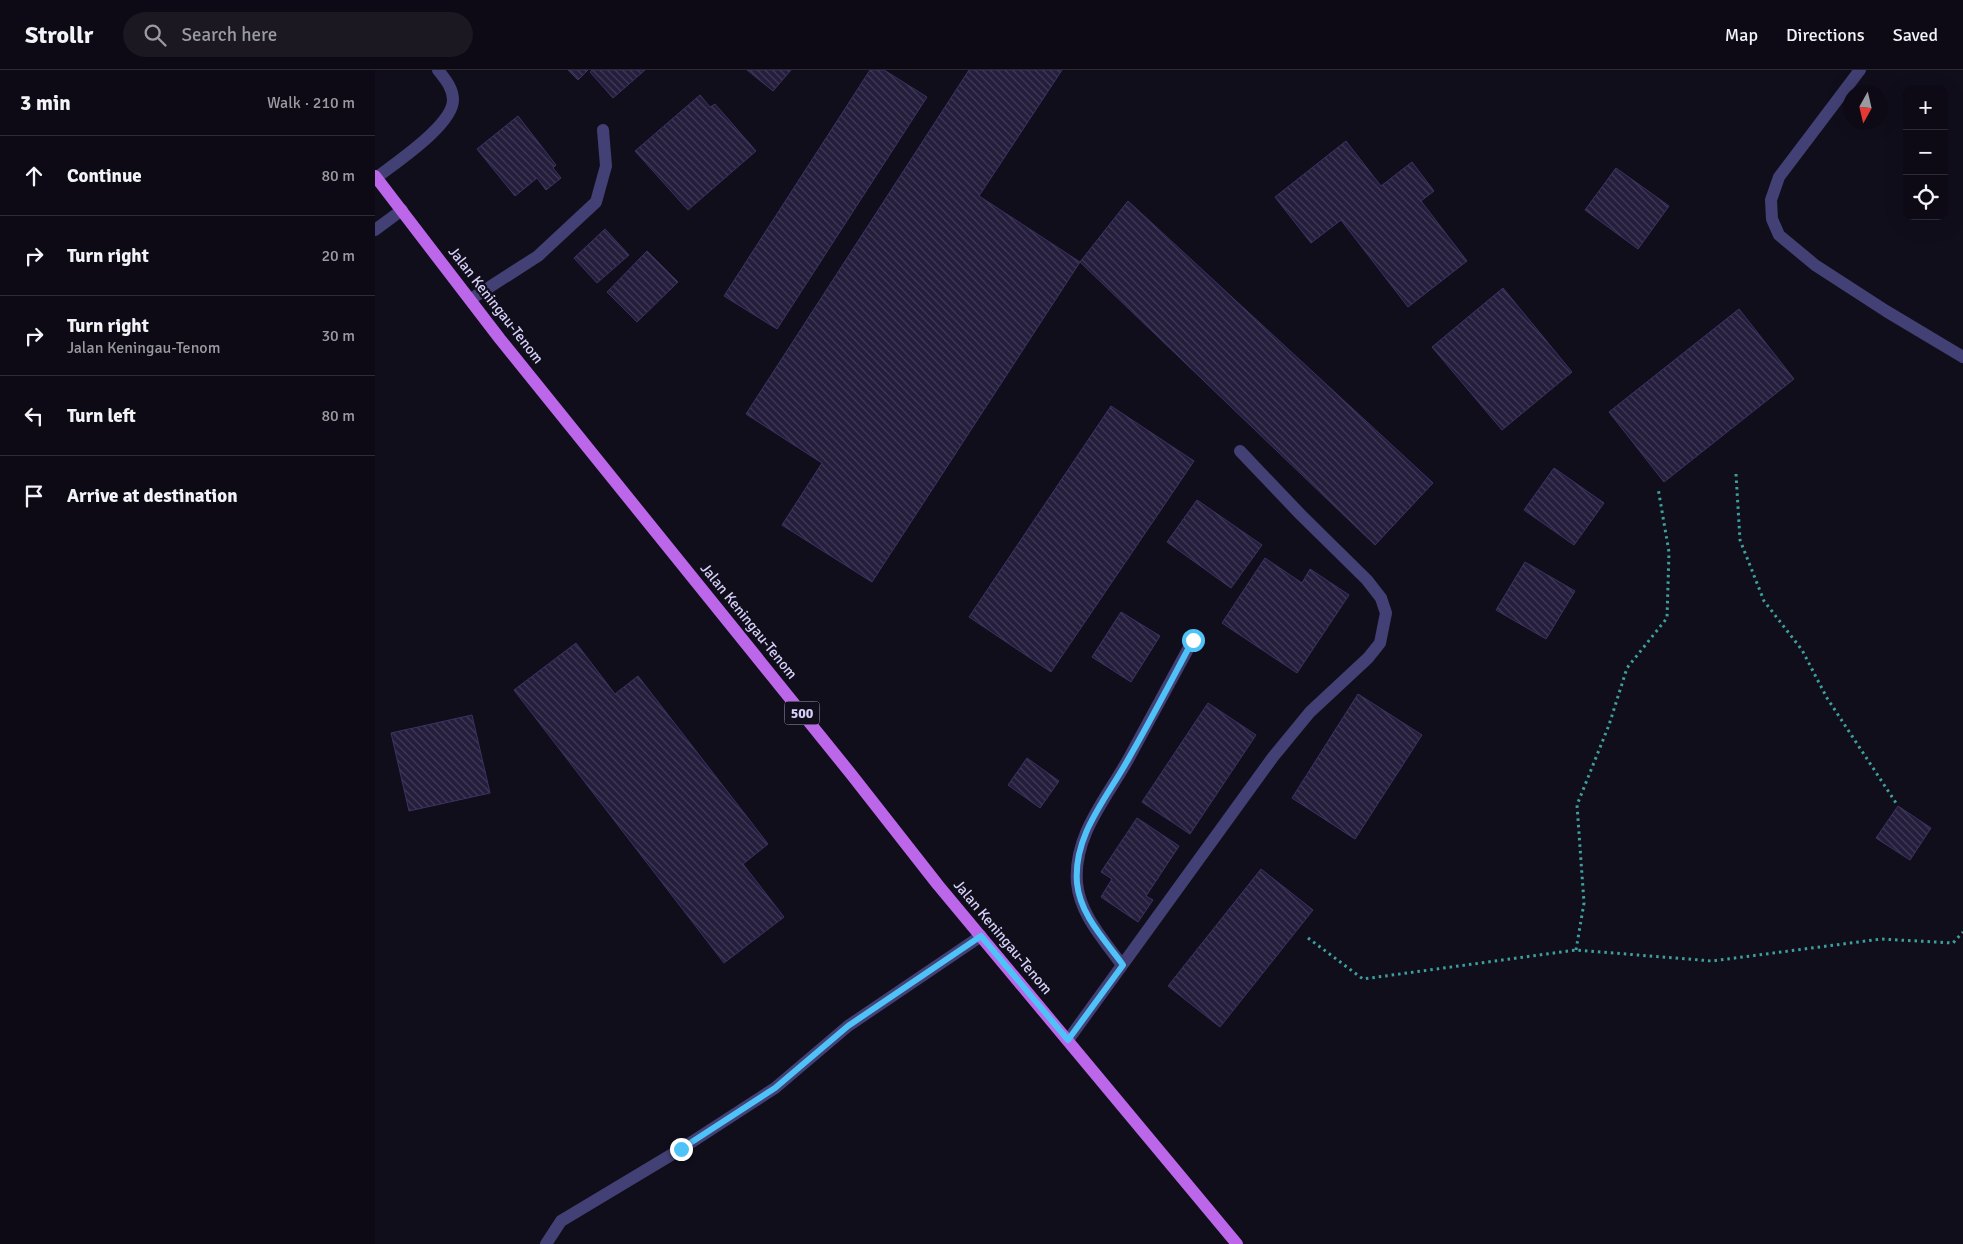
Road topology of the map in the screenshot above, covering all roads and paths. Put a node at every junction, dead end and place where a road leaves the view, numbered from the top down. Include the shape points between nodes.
1 (438, 70) edge
2 (1860, 70) edge
3 (603, 130) dead end
4 (376, 177) edge
5 (402, 210) junction
6 (375, 230) edge
7 (471, 299) junction
8 (1963, 357) edge
9 (1240, 451) dead end
10 (1736, 474) dead end
11 (1658, 488) dead end
12 (1193, 640) dead end
13 (1898, 806) dead end
14 (1963, 932) edge
15 (981, 936) junction
16 (1308, 938) dead end
17 (1576, 950) junction
18 (1123, 965) junction
19 (1068, 1040) junction
20 (546, 1244) edge
21 (1237, 1244) edge

1 - 4 street via 450,86 453,102 444,121
2 - 8 street via 1779,177 1771,200 1772,219 1779,235 1815,265
3 - 7 street via 607,166 595,202 537,256
4 - 5 main road, Jalan Keningau-Tenom / 500
5 - 6 street
5 - 7 main road, Jalan Keningau-Tenom / 500
7 - 15 main road, Jalan Keningau-Tenom / 500
9 - 18 street via 1367,580 1381,598 1385,613 1384,630 1380,643 1368,658 1310,712 1273,757
10 - 13 path via 1740,540 1765,601 1802,650 1827,698
11 - 17 path via 1669,552 1667,618 1627,668 1577,806 1584,902
12 - 18 street via 1129,759 1095,812 1079,848 1077,884 1087,916
14 - 17 path via 1953,943 1881,939 1712,962
15 - 19 main road, Jalan Keningau-Tenom / 500
15 - 20 street via 848,1026 775,1088 561,1221
16 - 17 path via 1363,979
18 - 19 street
19 - 21 main road, Jalan Keningau-Tenom / 500

